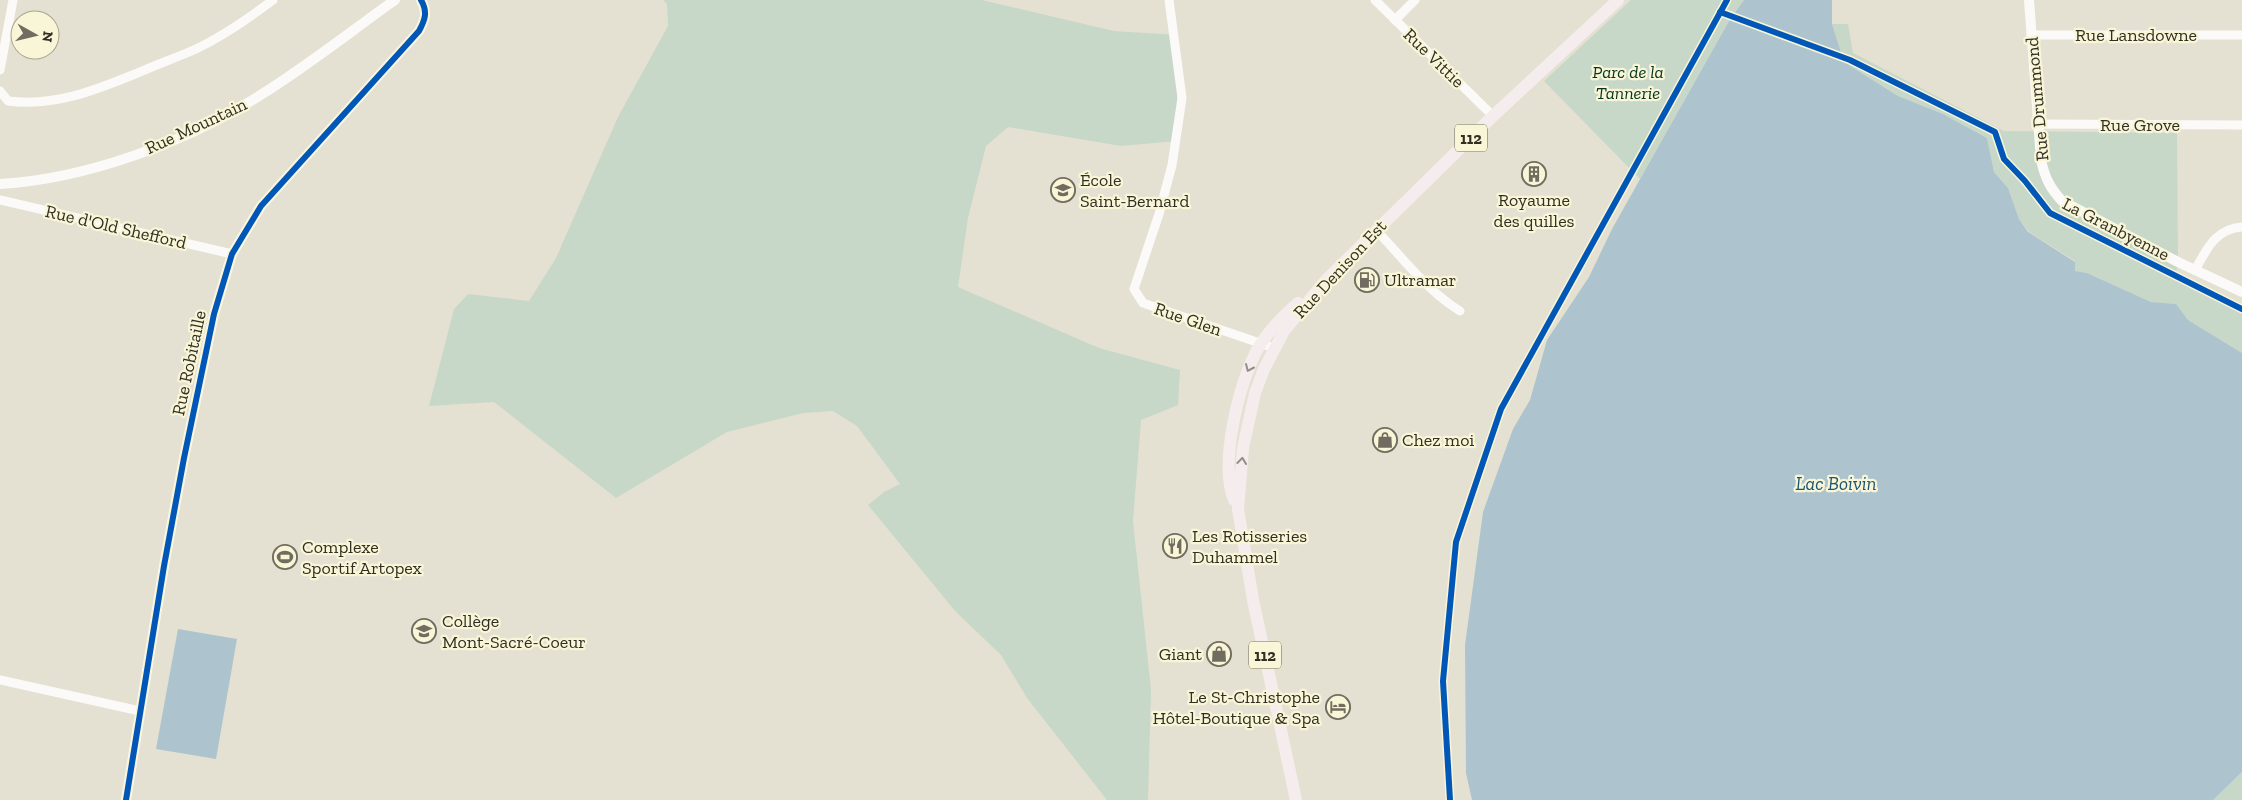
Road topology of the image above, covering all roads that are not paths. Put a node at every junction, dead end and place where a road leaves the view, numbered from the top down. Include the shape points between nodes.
1 (13, 0) edge
2 (273, 0) edge
3 (395, 0) edge
4 (421, 0) edge
5 (1169, 0) edge
6 (1375, 0) edge
7 (1415, 0) edge
8 (1618, 0) edge
9 (2028, 0) edge
10 (1395, 20) junction
11 (2031, 35) junction
12 (2242, 35) edge
13 (0, 70) edge
14 (0, 91) edge
15 (1493, 116) junction
16 (2038, 124) junction
17 (2242, 125) edge
18 (0, 184) edge
19 (0, 200) edge
20 (2242, 227) edge
21 (1376, 230) junction
22 (232, 254) junction
23 (2195, 270) junction
24 (1326, 280) junction
25 (2242, 292) edge
26 (1460, 311) dead end
27 (1261, 344) junction
28 (1274, 348) junction
29 (1238, 509) junction
30 (0, 680) edge
31 (140, 711) junction
32 (126, 800) edge
33 (1296, 800) edge

1 - 13 street
2 - 14 street via 244,22 196,48 91,92 54,101 26,103 8,101
3 - 18 street, Rue Mountain via 260,96 217,121 91,170
4 - 22 street, Rue Robitaille via 426,19 419,31 261,206
5 - 27 street, Rue Glen via 1182,98 1172,166 1134,288 1142,303
6 - 10 street, Rue Vittie
7 - 10 street
8 - 15 main road, Rue Denison Est / 112
9 - 11 street, Rue Drummond
10 - 15 street, Rue Vittie
11 - 12 street, Rue Lansdowne
11 - 16 street, Rue Drummond
15 - 21 main road, Rue Denison Est / 112
16 - 17 street, Rue Grove
16 - 23 street, Rue Drummond via 2044,177 2062,201
19 - 22 street, Rue d'Old Shefford
20 - 23 street via 2223,231 2212,240
21 - 24 main road, Rue Denison Est / 112
21 - 26 street via 1431,289
22 - 31 street, Rue Robitaille via 214,314 186,448
23 - 25 street, Rue Drummond
24 - 27 main road via 1283,315
24 - 28 main road, Rue Denison Est / 112 via 1295,316
27 - 28 street, Rue Glen
27 -> 29 main road via 1243,383 1234,420 1230,483
29 -> 28 main road, Rue Denison Est / 112 via 1243,448 1255,393
29 - 33 main road, Rue Denison Est / 112 via 1253,600
30 - 31 street
31 - 32 street, Rue Robitaille

